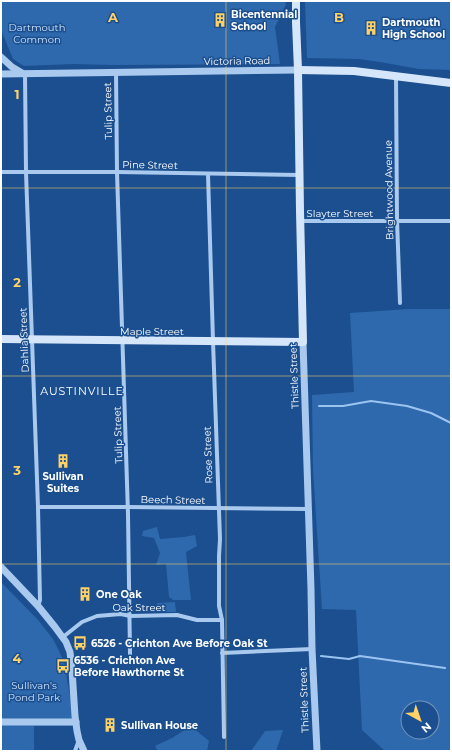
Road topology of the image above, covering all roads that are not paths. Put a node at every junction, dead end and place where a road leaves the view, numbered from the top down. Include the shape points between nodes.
1 (296, 1) edge
2 (1, 57) edge
3 (298, 70) junction
4 (116, 72) junction
5 (1, 74) edge
6 (24, 74) junction
7 (396, 77) junction
8 (451, 83) edge
9 (1, 172) edge
10 (26, 172) junction
11 (117, 172) junction
12 (208, 174) junction
13 (300, 175) junction
14 (397, 220) junction
15 (300, 221) junction
16 (451, 221) edge
17 (400, 303) dead end
18 (1, 339) edge
19 (32, 339) junction
20 (123, 340) junction
21 (213, 341) junction
22 (303, 342) junction
23 (38, 507) junction
24 (128, 507) junction
25 (218, 508) junction
26 (308, 509) junction
27 (1, 567) edge
28 (38, 606) junction
29 (130, 616) junction
30 (222, 620) junction
31 (63, 637) junction
32 (312, 649) junction
33 (222, 653) junction
34 (130, 654) dead end
35 (1, 722) edge
36 (76, 722) junction
37 (224, 737) dead end
38 (79, 740) junction
39 (75, 751) edge
40 (84, 751) edge
41 (317, 751) edge

1 - 3 main road, Thistle Street
2 - 6 street via 12,68
3 - 4 street, Victoria Road
3 - 7 main road, Victoria Road
3 - 13 main road, Thistle Street
4 - 6 street, Victoria Road
4 - 11 street, Tulip Street
5 - 6 street, Victoria Road
6 - 10 street, Dahlia Street
7 - 8 main road, Victoria Road
7 - 14 street, Brightwood Avenue
9 - 10 street, Pine Street
10 - 11 street, Pine Street
10 - 19 street, Dahlia Street
11 - 12 street, Pine Street
11 - 20 street, Tulip Street
12 - 13 street, Pine Street
12 - 21 street, Rose Street
13 - 15 main road, Thistle Street
14 - 15 street, Slayter Street
14 - 16 street, Slayter Street
14 - 17 street, Brightwood Avenue
15 - 22 main road, Thistle Street
18 - 19 main road, Maple Street
19 - 20 main road, Maple Street
19 - 23 street, Dahlia Street
20 - 21 main road, Maple Street
20 - 24 street, Tulip Street
21 - 22 main road, Maple Street
21 - 25 street, Rose Street
22 - 26 street, Thistle Street
23 - 24 street, Beech Street
23 - 28 street, Dahlia Street
24 - 25 street, Beech Street
24 - 29 street, Tulip Street
25 - 26 street, Beech Street
25 - 30 street, Rose Street via 219,606
26 - 32 street, Thistle Street
27 - 28 street
28 - 31 street
29 - 30 street, Oak Street via 177,615 197,620
29 - 31 street, Oak Street via 98,616 82,622
29 - 34 street, Tulip Street
30 - 33 street, Rose Street
31 - 36 street via 70,652
32 - 33 street
32 - 41 street, Thistle Street
33 - 37 street, Rose Street
35 - 36 street
36 - 38 street
38 - 39 street
38 - 40 street

